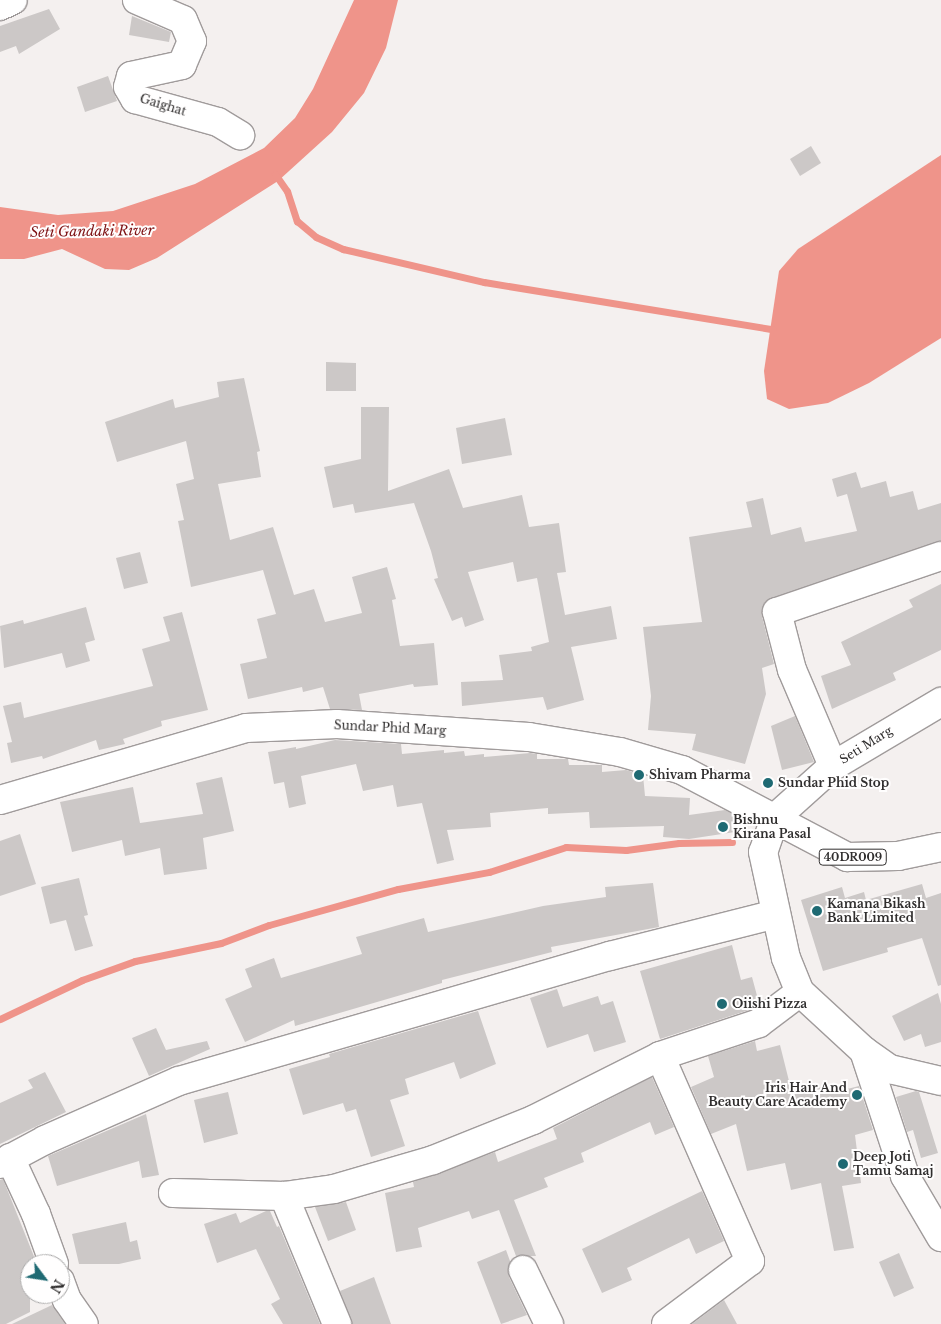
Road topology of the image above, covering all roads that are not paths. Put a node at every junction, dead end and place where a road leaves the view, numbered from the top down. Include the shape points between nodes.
1 (13, 0) edge
2 (137, 0) edge
3 (0, 6) edge
4 (240, 136) dead end
5 (941, 556) edge
6 (941, 702) edge
7 (833, 766) junction
8 (0, 800) edge
9 (775, 818) junction
10 (941, 847) edge
11 (776, 914) junction
12 (800, 992) junction
13 (864, 1051) junction
14 (660, 1056) junction
15 (941, 1081) edge
16 (5, 1161) edge
17 (173, 1193) dead end
18 (284, 1196) junction
19 (941, 1237) edge
20 (50, 1254) edge
21 (524, 1270) dead end
22 (70, 1304) edge
23 (84, 1324) edge
24 (337, 1324) edge
25 (549, 1324) edge
26 (666, 1324) edge

1 - 3 street
2 - 4 street, Gaighat via 183,20 192,42 182,65 131,76 128,87 136,99 218,122
5 - 7 street via 777,612 792,670
6 - 7 street, Seti Marg
7 - 9 street, Seti Marg
8 - 9 street, Sundar Phid Marg via 246,728 337,724 529,736 620,752 682,770
9 - 10 street, 40DR009 via 847,857 898,856
9 - 11 street via 763,852
11 - 12 street via 786,958
11 - 16 street via 610,956 179,1081
12 - 13 street
12 - 14 street via 759,1022
13 - 15 street via 890,1069
13 - 19 street via 905,1176
14 - 18 street via 533,1120 433,1160 334,1189
14 - 26 street via 750,1261
16 - 20 street via 36,1214
17 - 18 street
18 - 24 street
21 - 25 street
22 - 23 street

